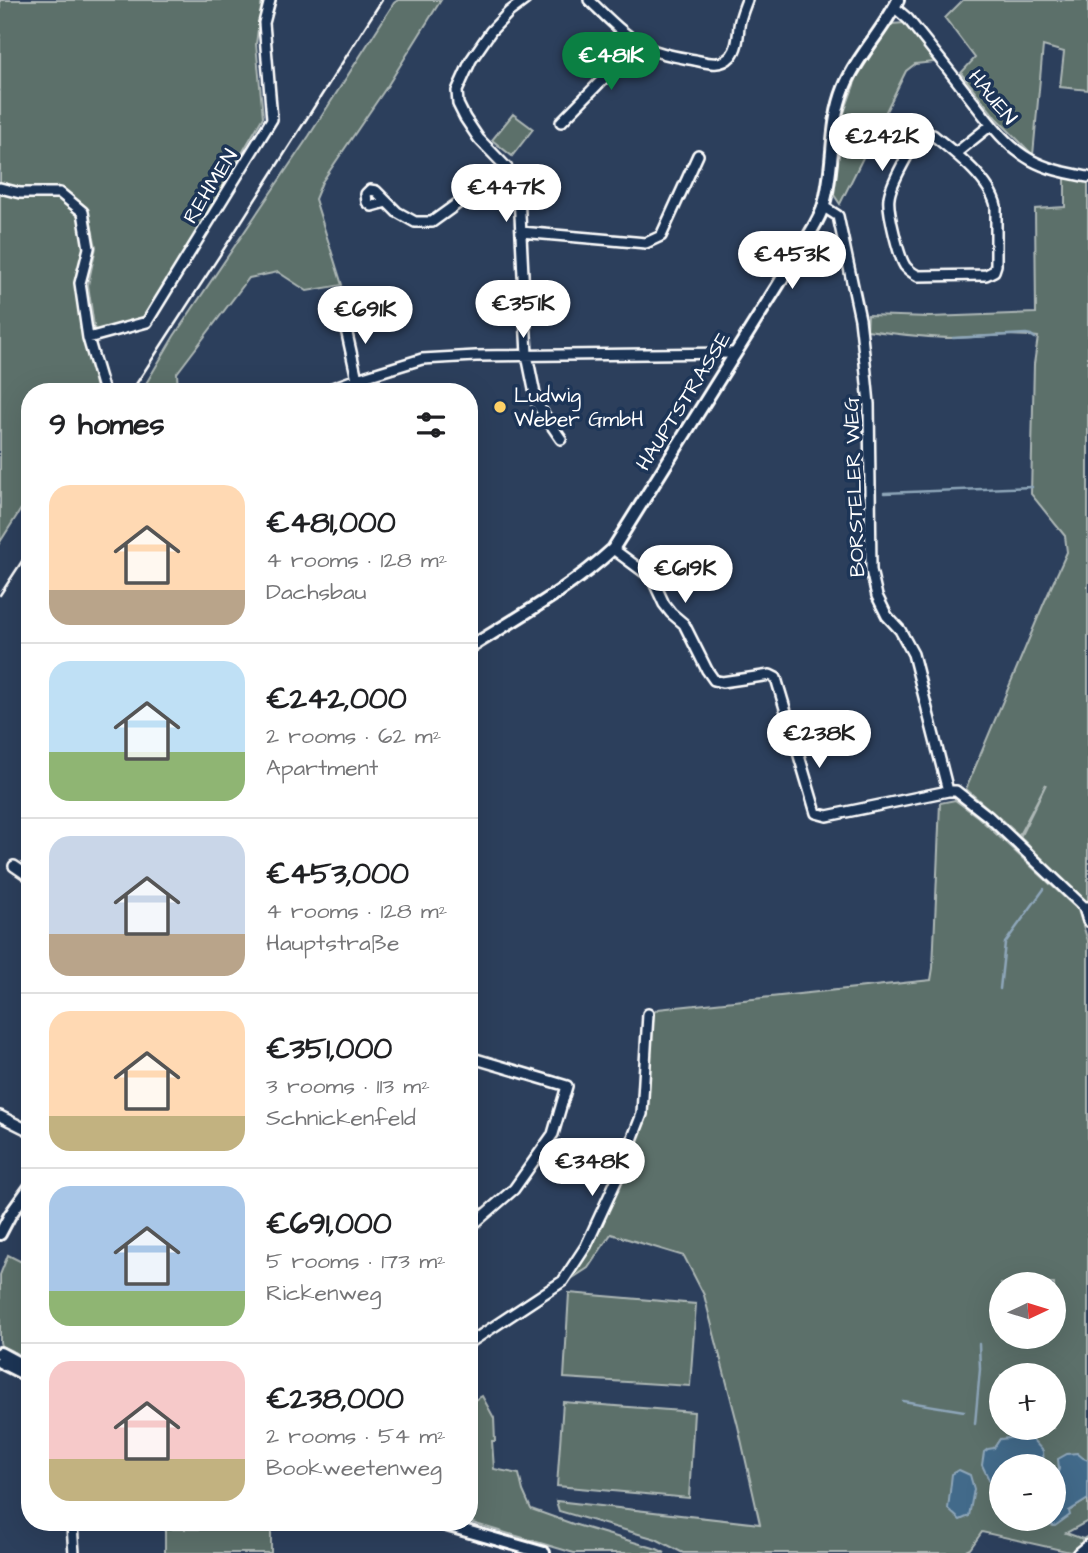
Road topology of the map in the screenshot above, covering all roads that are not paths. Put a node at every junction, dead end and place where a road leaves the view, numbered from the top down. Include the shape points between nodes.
1 (270, 0) edge
2 (526, 0) edge
3 (589, 0) edge
4 (747, 0) edge
5 (896, 4) edge
6 (635, 41) junction
7 (561, 121) dead end
8 (991, 124) junction
9 (956, 153) junction
10 (698, 155) dead end
11 (507, 168) junction
12 (1088, 177) edge
13 (0, 188) edge
14 (387, 202) dead end
15 (824, 207) junction
16 (521, 232) junction
17 (344, 320) dead end
18 (88, 338) junction
19 (735, 353) junction
20 (527, 355) junction
21 (356, 379) junction
22 (101, 383) edge
23 (345, 383) edge
24 (561, 439) dead end
25 (614, 548) junction
26 (478, 642) edge
27 (948, 791) junction
28 (14, 866) dead end
29 (21, 871) edge
30 (1086, 907) edge
31 (1088, 921) edge
32 (648, 1014) dead end
33 (478, 1060) edge
34 (0, 1116) edge
35 (21, 1126) edge
36 (21, 1199) edge
37 (478, 1220) edge
38 (0, 1234) edge
39 (478, 1337) edge
40 (0, 1353) edge
41 (0, 1362) edge
42 (21, 1364) edge
43 (21, 1372) edge
44 (72, 1531) edge
45 (467, 1531) edge
46 (1088, 1545) edge
47 (74, 1553) edge
48 (544, 1553) edge
49 (1078, 1553) edge

1 - 18 street, REHMEN via 264,23 272,120 147,322
2 - 11 street via 491,31 457,91 464,118
3 - 6 street
4 - 6 street via 734,53 722,63 661,53
5 - 8 street, HAUEN
5 - 15 main road, HAUPTSTRASSE via 844,87 834,121
6 - 7 street via 613,73
8 - 9 street
8 - 12 street, HAUEN via 1030,160
9 - 9 street via 933,135 921,138 912,146 888,197 901,257 911,273 986,275 994,271 994,198
10 - 16 street via 661,236 646,243
11 - 14 street via 432,222 415,222
11 - 16 street via 519,195
13 - 18 street via 20,193 60,192 83,212 89,248 80,283
15 - 19 main road, HAUPTSTRASSE
15 - 27 street, BORSTELER WEG via 838,216 860,319 869,404 874,583 887,616 913,654
16 - 20 street
17 - 21 street
18 - 22 street
19 - 20 street
19 - 25 main road, HAUPTSTRASSE
20 - 21 street via 422,359
20 - 24 street via 537,404
21 - 23 street
25 - 26 main road, HAUPTSTRASSE via 594,567
25 - 27 street via 652,578 664,604 684,624 713,680 776,678 816,813 827,816
27 - 30 street via 956,791 988,816
28 - 29 street
30 - 31 street
32 - 39 street via 642,1114 586,1246 564,1281
33 - 37 street via 567,1086 545,1145 514,1189
34 - 35 street
36 - 38 main road
40 - 42 main road
41 - 43 main road
44 - 47 street
45 - 48 main road
46 - 49 street

